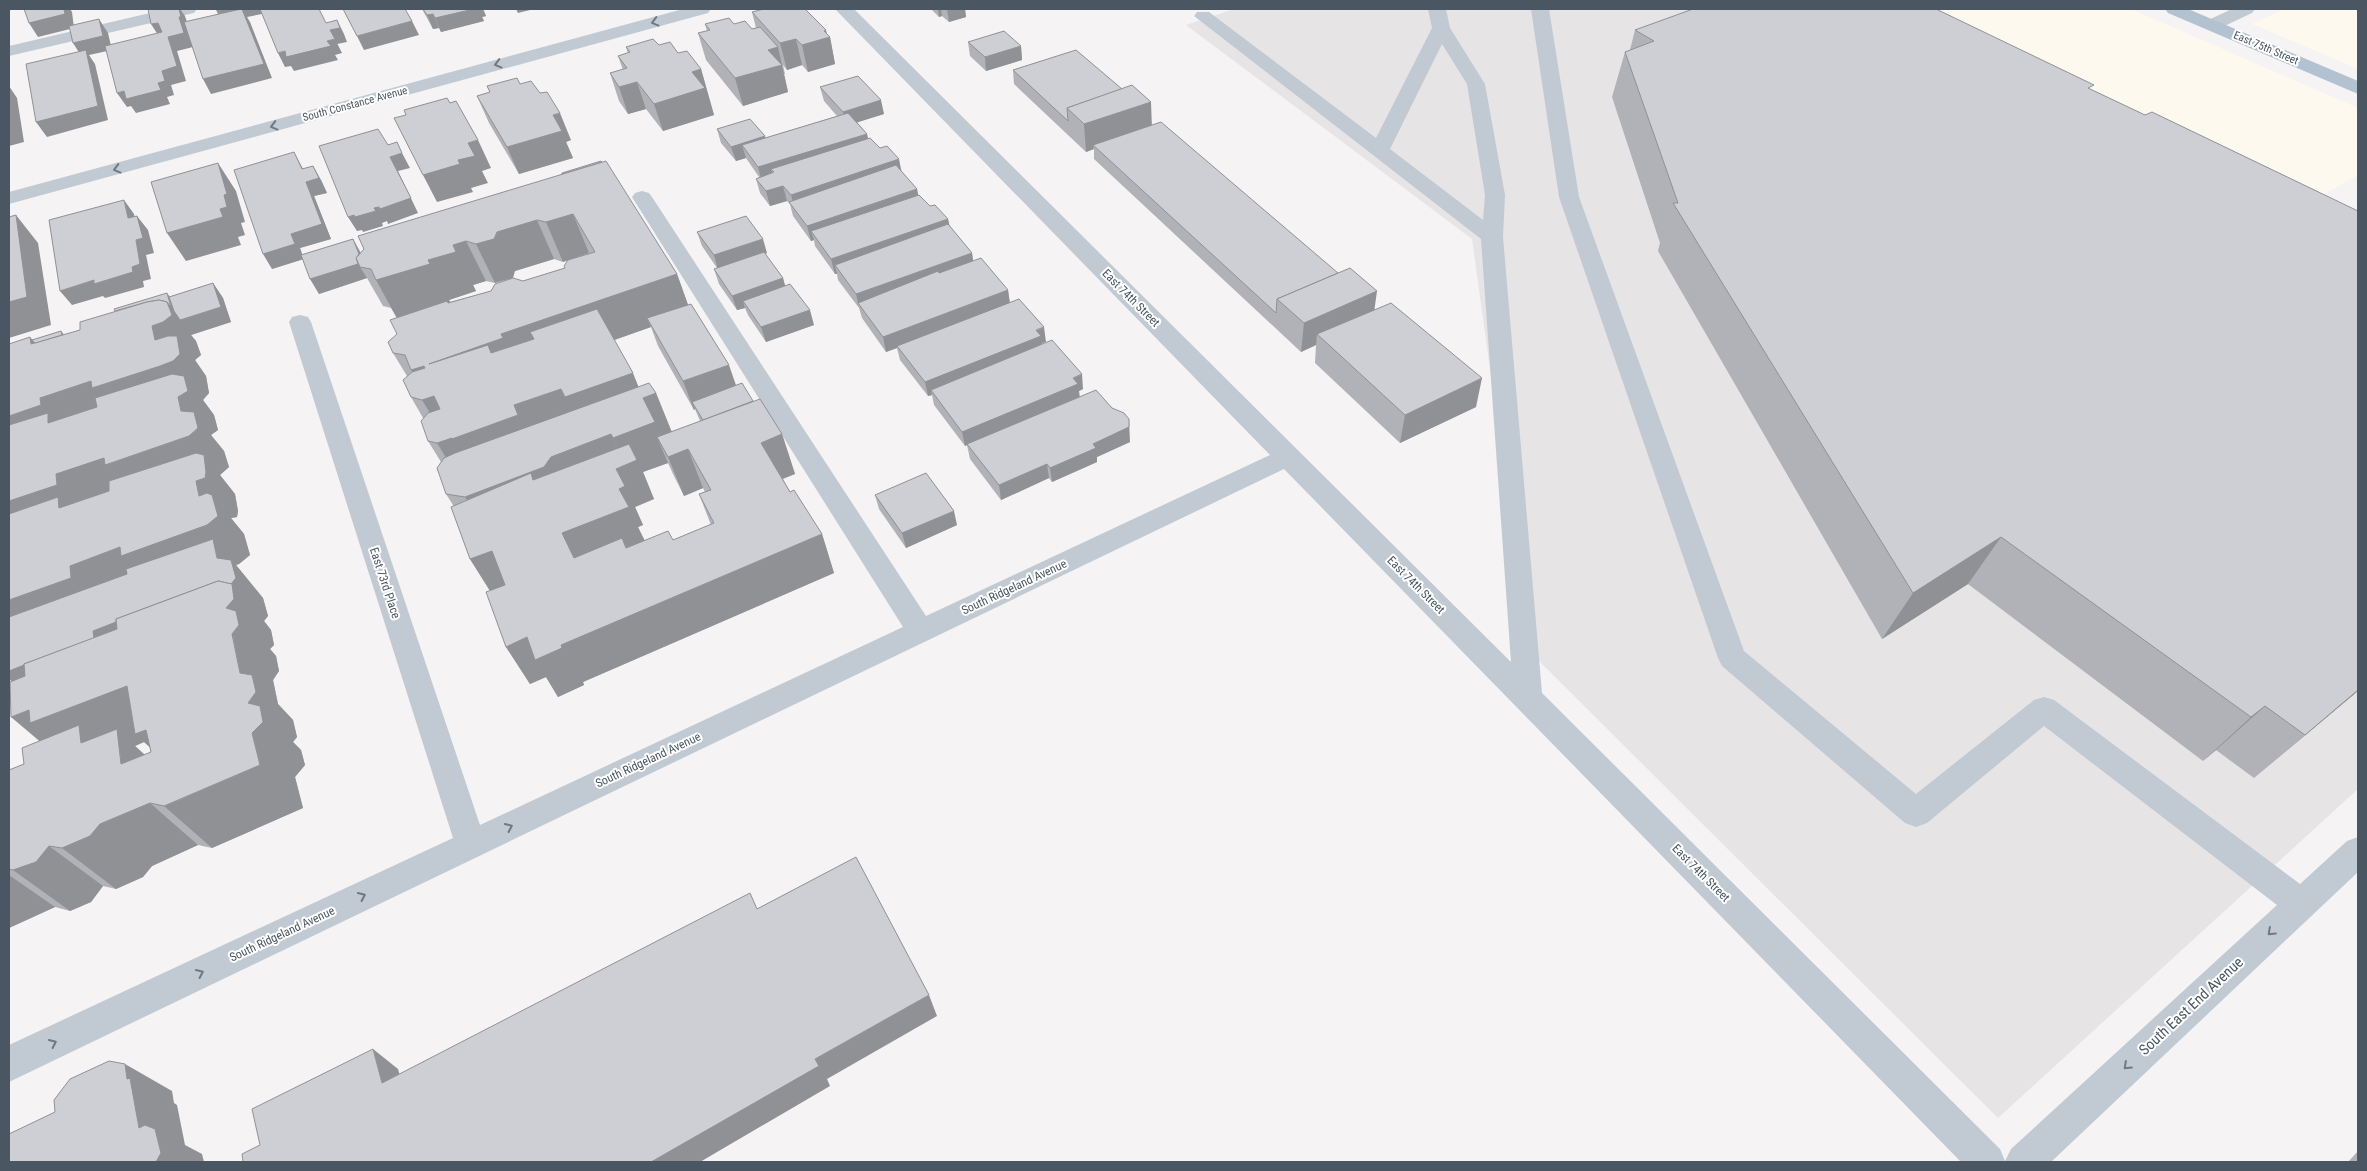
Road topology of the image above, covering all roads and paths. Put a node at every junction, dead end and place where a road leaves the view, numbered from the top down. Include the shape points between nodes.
1 (188, 9) edge
2 (702, 9) edge
3 (844, 9) edge
4 (1225, 9) edge
5 (1437, 9) edge
6 (1540, 9) edge
7 (2174, 9) edge
8 (2246, 9) edge
9 (2212, 25) junction
10 (1441, 28) junction
11 (9, 51) edge
12 (2358, 88) edge
13 (1379, 151) junction
14 (642, 196) dead end
15 (9, 198) edge
16 (1492, 237) junction
17 (300, 322) dead end
18 (1288, 457) junction
19 (921, 631) junction
20 (1528, 698) junction
21 (471, 844) junction
22 (2355, 860) edge
23 (2301, 904) junction
24 (9, 1064) edge
25 (1987, 1162) edge
26 (2024, 1162) edge

1 - 11 street
2 -> 15 street, South Constance Avenue
3 - 18 street, East 74th Street
4 - 13 street via 1203,16
5 - 10 street
6 - 23 street via 1570,197 1732,658 1916,814 2044,709
7 - 9 main road, East 75th Street
8 - 9 street
9 - 12 main road, East 75th Street
10 - 13 street
10 - 16 street via 1476,84 1496,195
13 - 16 street
14 - 19 street
16 - 20 street
17 - 21 street, East 73rd Place
18 - 19 street, South Ridgeland Avenue
18 - 20 street, East 74th Street
21 -> 19 street, South Ridgeland Avenue
20 - 25 street, East 74th Street
24 -> 21 street, South Ridgeland Avenue
22 - 23 street, South East End Avenue
23 -> 26 street, South East End Avenue

